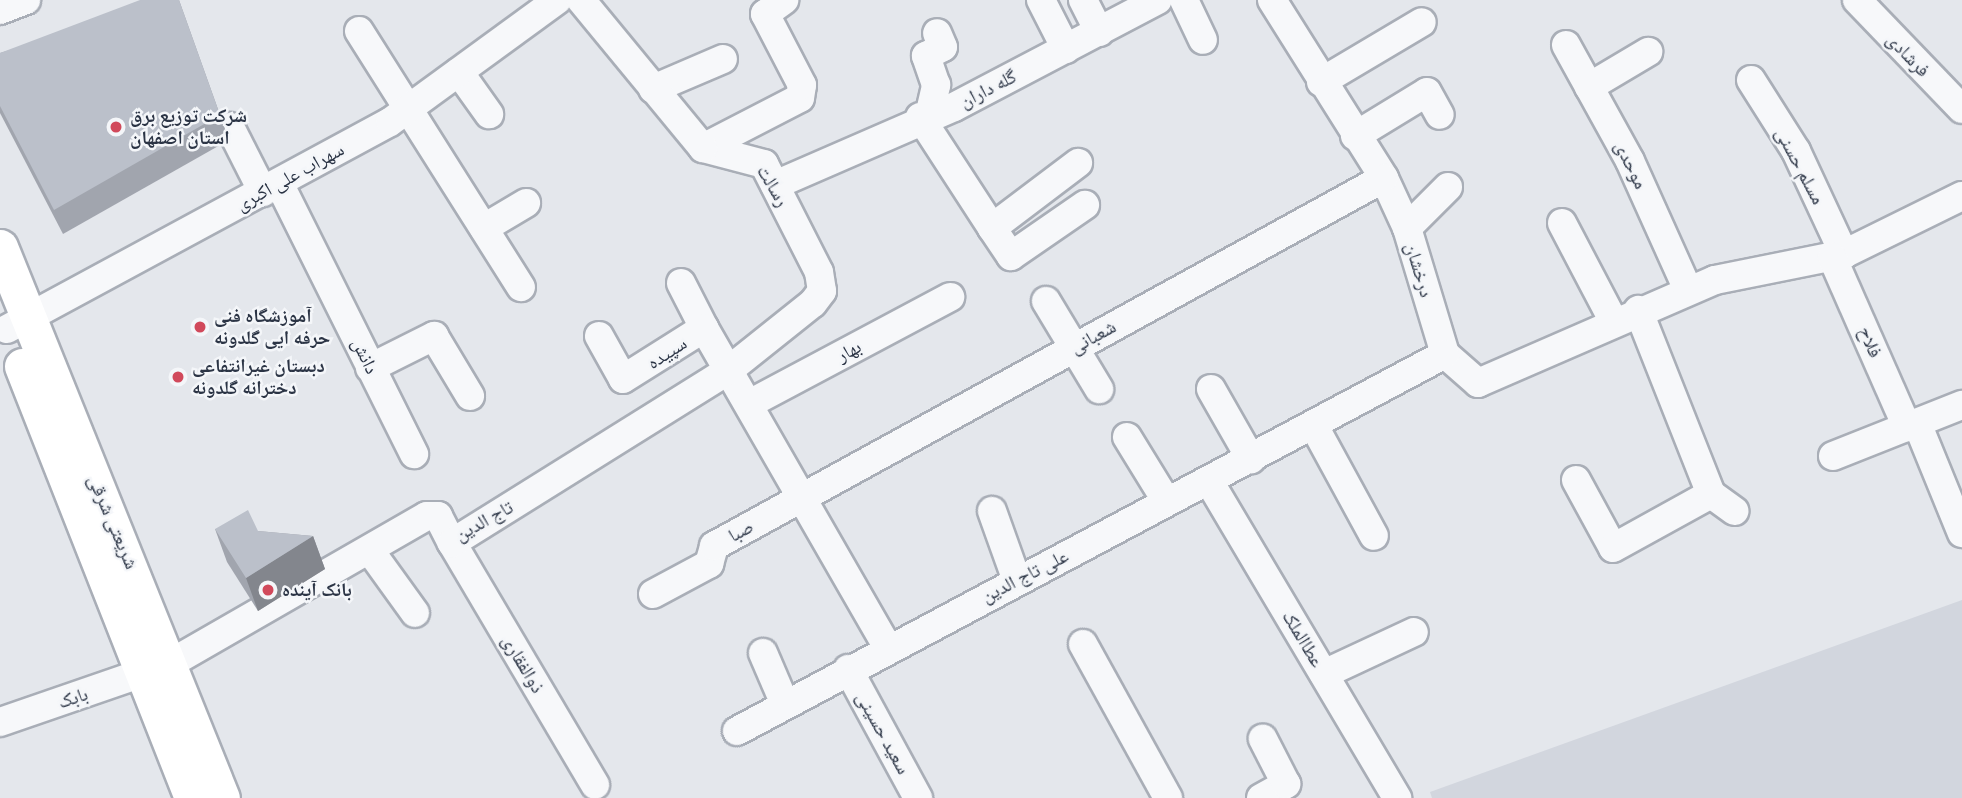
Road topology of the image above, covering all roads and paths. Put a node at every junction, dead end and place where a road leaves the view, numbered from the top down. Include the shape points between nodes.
1 (26, 0) edge
2 (557, 0) edge
3 (581, 0) edge
4 (784, 0) edge
5 (1041, 0) edge
6 (1083, 0) edge
7 (1158, 0) edge
8 (1184, 0) edge
9 (1272, 0) edge
10 (1859, 1) edge
11 (0, 10) edge
12 (1422, 22) dead end
13 (359, 31) dead end
14 (1099, 32) junction
15 (937, 33) dead end
16 (1203, 40) dead end
17 (1566, 45) dead end
18 (1066, 49) junction
19 (1648, 52) dead end
20 (723, 59) dead end
21 (459, 72) junction
22 (1751, 80) dead end
23 (1321, 82) junction
24 (1589, 87) junction
25 (653, 89) junction
26 (1962, 108) edge
27 (408, 109) junction
28 (489, 114) dead end
29 (925, 115) junction
30 (1440, 115) dead end
31 (230, 127) dead end
32 (1355, 136) junction
33 (703, 148) junction
34 (1078, 163) dead end
35 (1384, 178) junction
36 (775, 185) junction
37 (1448, 187) dead end
38 (271, 188) junction
39 (1962, 196) edge
40 (526, 203) dead end
41 (1085, 205) dead end
42 (1562, 223) dead end
43 (484, 228) junction
44 (992, 228) junction
45 (1407, 228) junction
46 (0, 247) edge
47 (1838, 256) junction
48 (681, 283) dead end
49 (521, 287) dead end
50 (1688, 290) junction
51 (950, 297) dead end
52 (1046, 301) dead end
53 (1626, 316) junction
54 (12, 320) edge
55 (704, 328) junction
56 (599, 335) dead end
57 (1074, 347) junction
58 (1445, 354) junction
59 (370, 368) junction
60 (729, 370) junction
61 (1099, 389) dead end
62 (1211, 389) dead end
63 (470, 396) dead end
64 (749, 404) junction
65 (1962, 405) edge
66 (1912, 425) junction
67 (1314, 426) junction
68 (1128, 437) dead end
69 (414, 454) dead end
70 (1833, 456) dead end
71 (1251, 459) junction
72 (1576, 480) dead end
73 (1209, 481) junction
74 (1711, 494) junction
75 (802, 496) junction
76 (1167, 502) junction
77 (992, 511) dead end
78 (1734, 512) dead end
79 (1962, 533) edge
80 (1374, 536) dead end
81 (452, 543) junction
82 (371, 552) junction
83 (1017, 581) junction
84 (653, 594) dead end
85 (415, 613) dead end
86 (1414, 632) dead end
87 (1083, 643) dead end
88 (888, 648) junction
89 (763, 653) dead end
90 (159, 669) junction
91 (848, 669) junction
92 (1324, 674) junction
93 (784, 702) junction
94 (0, 722) edge
95 (737, 731) dead end
96 (1263, 739) dead end
97 (594, 785) dead end
98 (208, 796) edge
99 (918, 798) edge
100 (1168, 798) edge
101 (1261, 798) edge
102 (1398, 798) edge

1 - 11 street
2 - 21 street, سهراب علی اکبری
3 - 25 street
4 - 33 street via 765,14 802,85 800,98
5 - 18 street
6 - 14 street
7 - 14 street, گله داران
8 - 16 street
9 - 23 street, درخشان
10 - 26 street, فرشادی
12 - 23 street
13 - 27 street
14 - 18 street, گله داران
15 - 29 street via 943,47 926,56 936,85
17 - 24 street, موحدی
18 - 29 street, گله داران via 954,107
19 - 24 street
20 - 25 street
21 - 27 street, سهراب علی اکبری
21 - 28 street
22 - 47 street, مسلم حسنی via 1796,151
23 - 32 street, درخشان
24 - 50 street, موحدی
25 - 33 street
27 - 38 street, سهراب علی اکبری
27 - 43 street
29 - 36 street, گله داران
29 - 44 street
30 - 32 street via 1427,92
31 - 38 street, دانش
32 - 35 street, درخشان
33 - 36 street, رسالت via 753,157
34 - 44 street
35 - 45 street, درخشان
35 - 57 street, شعبانی
36 - 60 street, رسالت via 822,290
37 - 45 street
38 - 54 street, سهراب علی اکبری
38 - 59 street, دانش
39 - 47 street
40 - 43 street
41 - 44 street via 1011,256
42 - 53 street
43 - 49 street
45 - 58 street, درخشان
46 - 54 main road, شریعتی شرقی
47 - 50 street
47 - 66 street, فلاح
48 - 55 street
50 - 53 street
51 - 64 street, بهار
52 - 57 street
53 - 58 street via 1478,383
53 - 74 street
54 - 90 main road, شریعتی شرقی
55 - 56 street, سپیده via 623,379
55 - 60 street, سپیده
57 - 61 street
57 - 75 street, شعبانی
58 - 67 street, علی تاج الدین
59 - 63 street via 434,336
59 - 69 street, دانش
60 - 64 street
60 - 81 street, تاج الدین
62 - 71 street
64 - 75 street
65 - 66 street
66 - 70 street
66 - 79 street, فلاح
67 - 71 street, علی تاج الدین
67 - 80 street
68 - 76 street
71 - 73 street, علی تاج الدین
72 - 74 street via 1613,548
73 - 76 street, علی تاج الدین
73 - 92 street, عطاالملک
74 - 78 street
75 - 84 street, صبا via 714,546 709,564
75 - 88 street
76 - 83 street, علی تاج الدین
77 - 83 street
81 - 82 street, تاج الدین via 433,514
81 - 97 street, ذوالفقاری
82 - 85 street
82 - 90 street, تاج الدین
83 - 88 street, علی تاج الدین
86 - 92 street
87 - 100 street
88 - 91 street, علی تاج الدین
89 - 93 street
90 - 94 street, بابک
90 - 98 main road, شریعتی شرقی
91 - 93 street, علی تاج الدین
91 - 99 street, سعید حسینی
92 - 102 street, عطاالملک
93 - 95 street, علی تاج الدین
96 - 101 street via 1286,783

